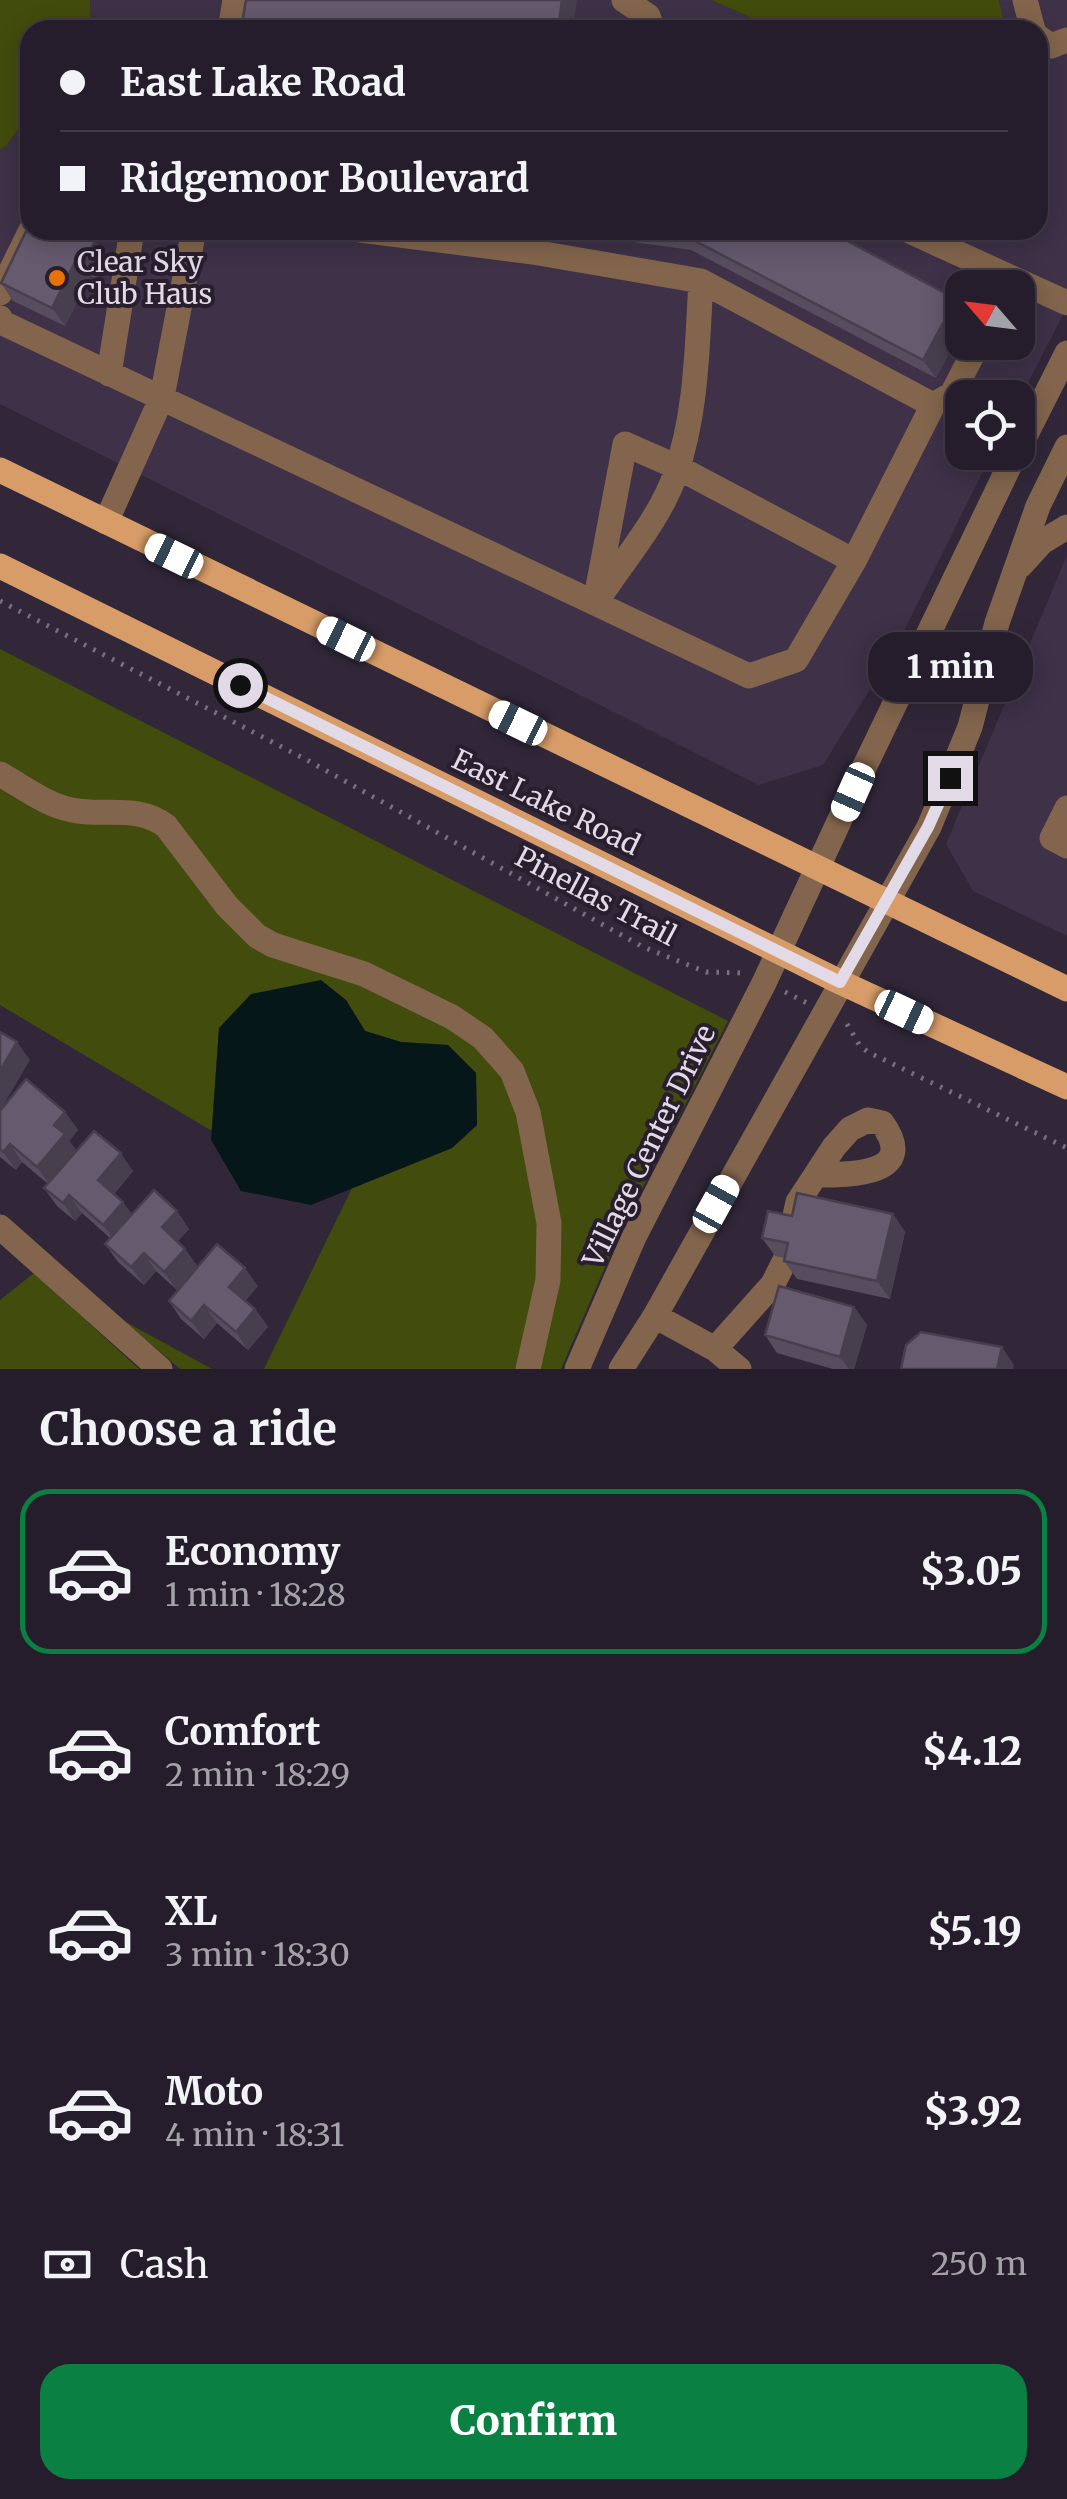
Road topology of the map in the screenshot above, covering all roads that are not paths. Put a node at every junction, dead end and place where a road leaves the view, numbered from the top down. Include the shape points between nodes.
1 (624, 0) edge
2 (649, 20) edge
3 (26, 240) edge
4 (130, 240) edge
5 (192, 240) edge
6 (439, 240) edge
7 (927, 240) edge
8 (986, 270) edge
9 (702, 282) junction
10 (1035, 291) edge
11 (0, 294) edge
12 (1067, 303) edge
13 (0, 318) edge
14 (1067, 353) edge
15 (109, 374) junction
16 (162, 397) junction
17 (945, 398) edge
18 (945, 407) edge
19 (1035, 412) edge
20 (1035, 445) edge
21 (1065, 452) edge
22 (677, 467) junction
23 (0, 470) edge
24 (1006, 470) edge
25 (106, 522) junction
26 (1067, 527) edge
27 (854, 561) junction
28 (0, 566) edge
29 (1014, 572) junction
30 (596, 603) junction
31 (0, 774) edge
32 (1067, 808) edge
33 (1067, 846) edge
34 (819, 869) junction
35 (886, 901) junction
36 (779, 952) junction
37 (840, 982) junction
38 (1067, 989) edge
39 (1067, 1088) edge
40 (817, 1175) dead end
41 (0, 1227) edge
42 (792, 1232) edge
43 (786, 1258) edge
44 (655, 1316) junction
45 (715, 1350) junction
46 (160, 1369) edge
47 (528, 1369) edge
48 (577, 1369) edge
49 (621, 1369) edge
50 (739, 1369) edge

1 - 2 street
3 - 11 street
4 - 15 street
5 - 16 street
6 - 9 street
7 - 8 street
9 - 17 street
9 - 22 street via 693,399
10 - 12 street
13 - 15 street
14 - 19 street, Village Center Drive
15 - 16 street
16 - 25 street
16 - 30 street
18 - 27 street
20 - 21 street
21 - 29 street
22 - 27 street
22 - 30 street via 655,515
22 - 30 street via 625,444
23 - 25 main road
24 - 34 street, Village Center Drive
25 - 34 main road
26 - 29 street
27 - 30 street via 796,660 749,676
28 - 36 main road, East Lake Road
29 - 35 street via 970,728 928,827
31 - 47 street via 58,806 154,817 257,936 402,991 498,1052 528,1112 549,1224 548,1280
32 - 33 street via 1052,838
34 - 35 main road
34 - 36 street, Village Center Drive
35 - 37 street
35 - 38 main road
36 - 37 main road, East Lake Road
36 - 48 street, Village Center Drive via 634,1238
37 - 39 main road, East Lake Road
37 - 44 street
40 - 42 street via 798,1202
41 - 46 street
43 - 45 street via 773,1284
44 - 45 street
44 - 49 street
45 - 50 street

